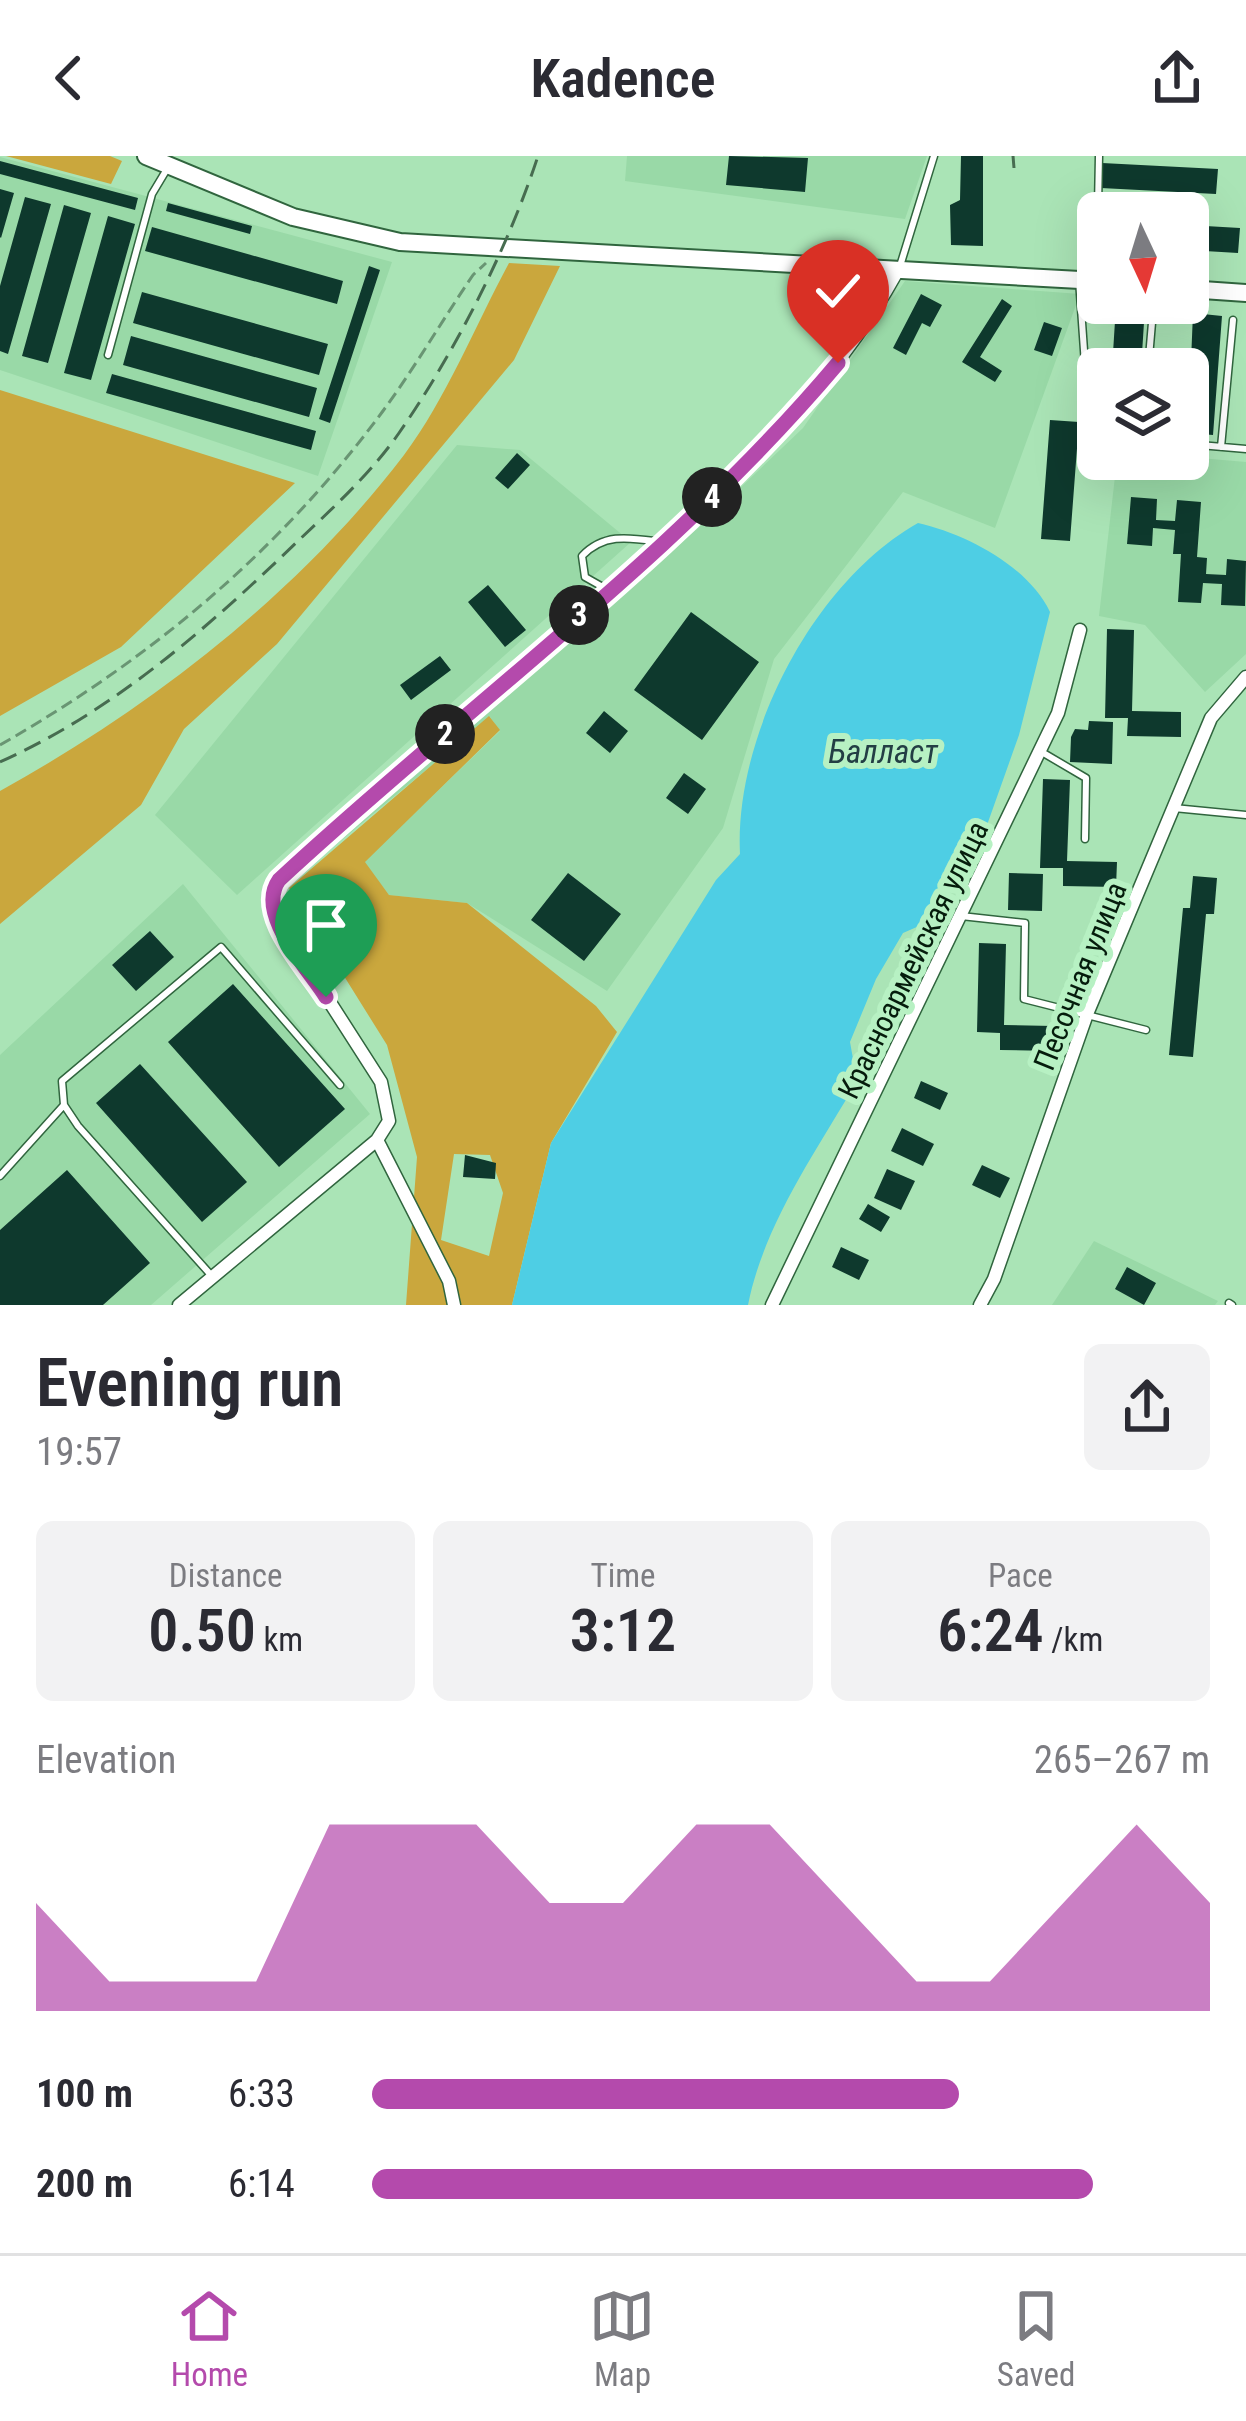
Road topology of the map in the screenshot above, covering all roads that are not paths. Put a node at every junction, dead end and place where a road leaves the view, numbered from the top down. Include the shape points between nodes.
1 (146, 156) edge
2 (934, 156) edge
3 (1100, 156) edge
4 (169, 166) junction
5 (1098, 192) edge
6 (898, 270) junction
7 (1077, 279) edge
8 (1209, 290) edge
9 (1246, 293) edge
10 (1233, 320) dead end
11 (108, 355) dead end
12 (1209, 446) edge
13 (1221, 447) junction
14 (1246, 449) edge
15 (665, 542) junction
16 (608, 590) junction
17 (1080, 630) dead end
18 (1246, 677) edge
19 (1040, 752) junction
20 (1174, 808) junction
21 (1246, 814) edge
22 (1085, 838) dead end
23 (961, 916) junction
24 (1088, 1014) junction
25 (1146, 1030) dead end
26 (340, 1085) dead end
27 (64, 1105) junction
28 (377, 1140) junction
29 (0, 1176) edge
30 (212, 1276) junction
31 (178, 1305) edge
32 (454, 1305) edge
33 (772, 1305) edge
34 (980, 1305) edge

1 - 4 main road
2 - 6 lane
3 - 5 lane
4 - 6 main road via 328,228 400,242
4 - 11 lane via 152,194
6 - 7 main road
6 - 15 street via 798,411
8 - 9 main road
10 - 13 lane
12 - 13 lane
13 - 14 lane
15 - 16 street
15 - 16 lane via 611,537 593,544 581,566
16 - 28 street via 271,892 272,912 381,1082 388,1120
17 - 19 street, Красноармейская улица
18 - 20 street, Песочная улица via 1211,718
19 - 22 lane via 1086,778
19 - 23 street, Красноармейская улица
20 - 21 lane
20 - 24 street, Песочная улица
23 - 24 lane via 1025,923 1024,999
23 - 33 street, Красноармейская улица
24 - 25 lane
24 - 34 street, Песочная улица
26 - 27 lane via 221,947 62,1081
27 - 29 lane
27 - 30 lane
28 - 30 street
28 - 32 street
30 - 31 street

